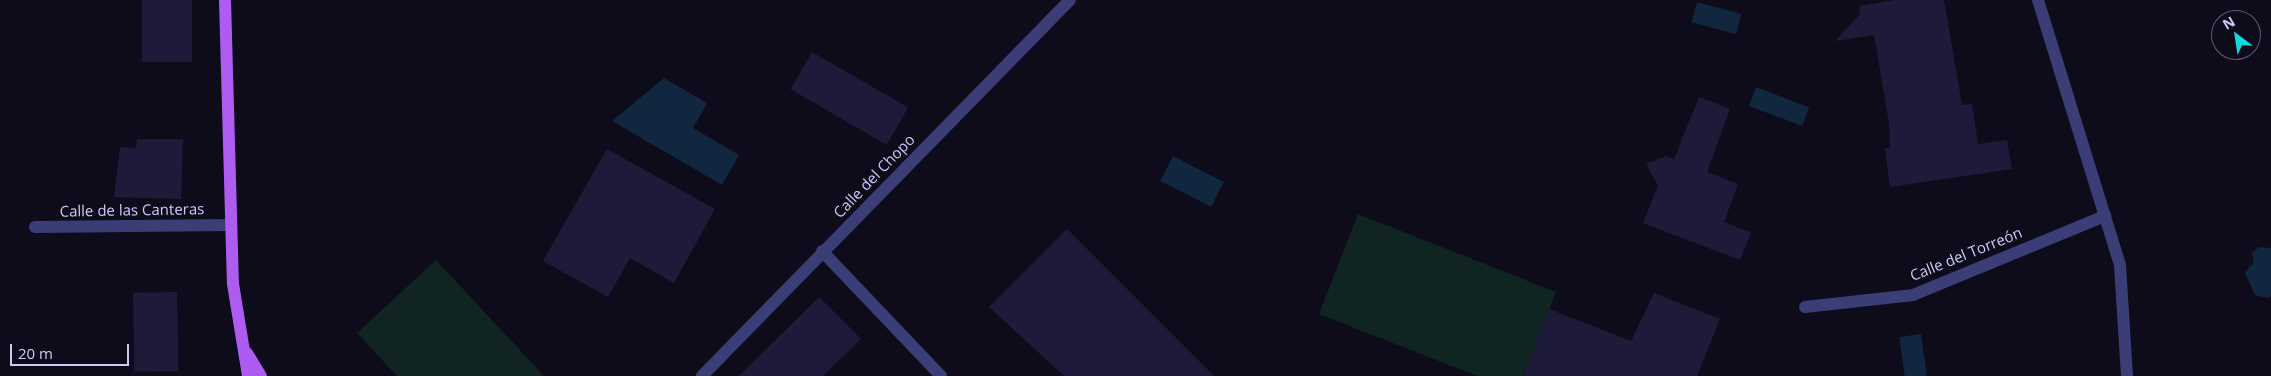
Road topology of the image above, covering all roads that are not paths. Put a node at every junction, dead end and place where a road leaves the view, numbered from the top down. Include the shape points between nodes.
1 (225, 0) edge
2 (1070, 0) edge
3 (2038, 0) edge
4 (2105, 216) junction
5 (230, 225) junction
6 (36, 227) dead end
7 (822, 251) junction
8 (1805, 307) dead end
9 (243, 347) junction
10 (248, 376) edge
11 (261, 376) edge
12 (702, 376) edge
13 (940, 376) edge
14 (2127, 376) edge

1 - 5 main road
2 - 7 street, Calle del Chopo
3 - 4 street
4 - 8 street, Calle del Torreón via 1913,295
4 - 14 street via 2120,265
5 - 6 street, Calle de las Canteras
5 - 9 main road via 233,284
7 - 12 street, Calle del Chopo
7 - 13 street
9 - 10 main road
9 - 11 main road

